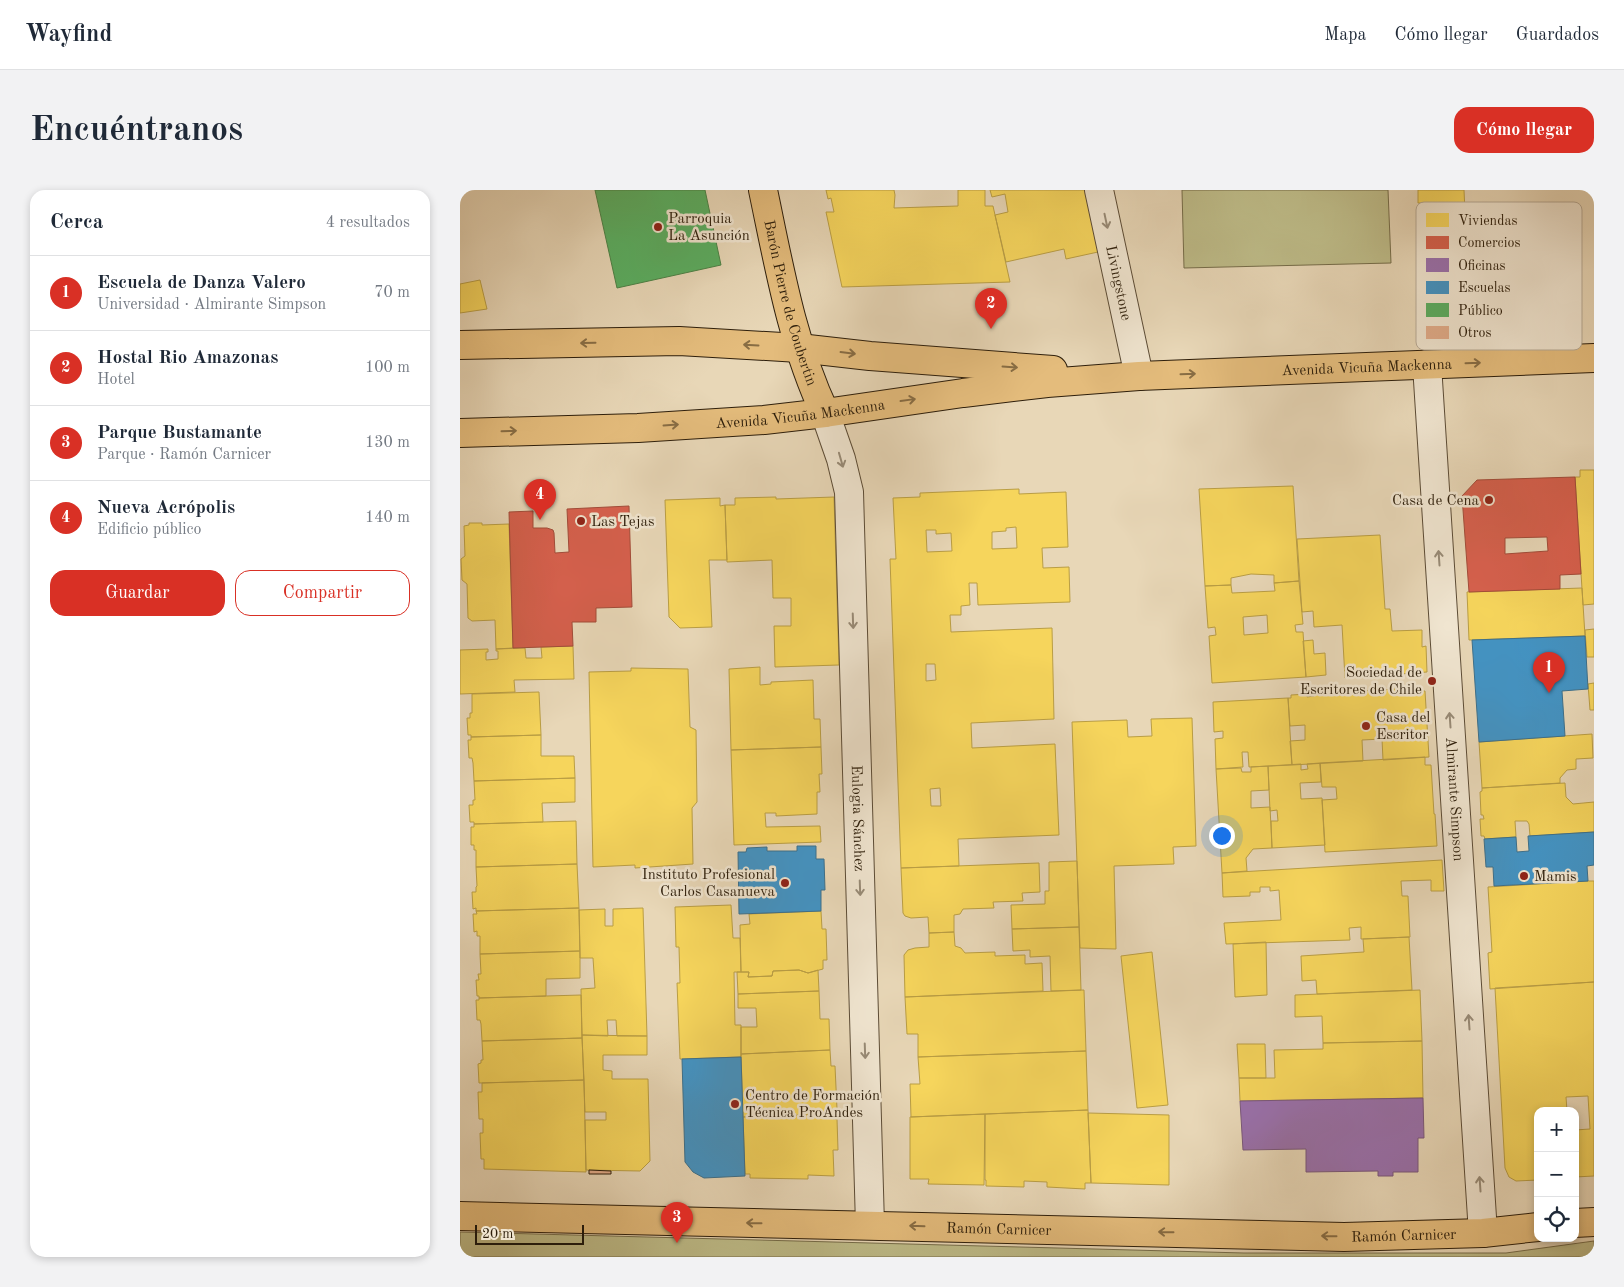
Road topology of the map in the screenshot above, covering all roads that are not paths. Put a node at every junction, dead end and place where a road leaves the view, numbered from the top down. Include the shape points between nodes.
1 (763, 190) edge
2 (1099, 190) edge
3 (460, 345) edge
4 (799, 348) junction
5 (1594, 358) edge
6 (1427, 365) junction
7 (1139, 376) junction
8 (826, 413) junction
9 (460, 433) edge
10 (460, 1216) edge
11 (1594, 1222) edge
12 (1579, 1224) edge
13 (870, 1225) junction
14 (1534, 1227) edge
15 (1483, 1233) junction

1 - 4 main road, Barón Pierre de Coubertin
2 -> 7 street, Livingstone
4 -> 3 main road, Avenida Vicuña Mackenna via 679,341
4 -> 7 main road, Avenida Vicuña Mackenna
4 - 8 main road, Barón Pierre de Coubertin
6 -> 5 main road, Avenida Vicuña Mackenna
7 -> 6 main road, Avenida Vicuña Mackenna
15 -> 6 street, Almirante Simpson
8 -> 7 main road, Avenida Vicuña Mackenna via 1047,383
9 -> 8 main road, Avenida Vicuña Mackenna via 647,427
8 -> 13 street, Eulogia Sánchez via 849,492
13 -> 10 main road, Ramón Carnicer
11 - 12 main road
15 -> 13 main road, Ramón Carnicer via 1344,1237
14 - 15 main road, Ramón Carnicer

